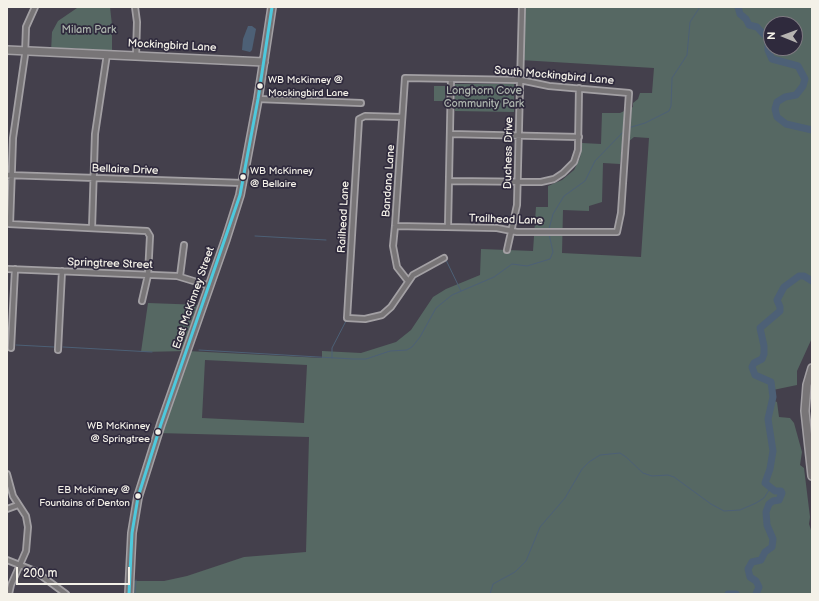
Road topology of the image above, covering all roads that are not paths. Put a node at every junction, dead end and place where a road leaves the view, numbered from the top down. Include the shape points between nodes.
1 (35, 7) edge
2 (135, 7) edge
3 (272, 7) edge
4 (522, 7) edge
5 (7, 50) edge
6 (25, 51) junction
7 (107, 54) junction
8 (136, 56) junction
9 (264, 62) junction
10 (405, 78) joint
11 (452, 79) junction
12 (520, 80) junction
13 (579, 88) junction
14 (258, 99) junction
15 (361, 103) dead end
16 (402, 117) junction
17 (450, 134) junction
18 (519, 135) junction
19 (579, 137) junction
20 (9, 175) edge
21 (94, 178) junction
22 (449, 181) junction
23 (518, 182) junction
24 (243, 183) junction
25 (8, 224) edge
26 (395, 226) junction
27 (448, 227) junction
28 (92, 228) junction
29 (510, 232) junction
30 (617, 232) joint
31 (184, 245) dead end
32 (507, 250) dead end
33 (444, 258) dead end
34 (7, 269) edge
35 (15, 269) junction
36 (62, 271) junction
37 (148, 275) junction
38 (180, 276) junction
39 (408, 281) junction
40 (210, 286) junction
41 (142, 302) dead end
42 (7, 319) edge
43 (13, 319) junction
44 (11, 348) dead end
45 (58, 350) dead end
46 (812, 368) edge
47 (7, 474) edge
48 (812, 476) edge
49 (18, 505) junction
50 (7, 509) edge
51 (7, 560) edge
52 (21, 564) junction
53 (9, 594) edge
54 (66, 594) edge
55 (129, 594) edge

1 - 6 street via 27,24
2 - 8 street
3 - 9 main road, East McKinney Street
4 - 12 street, Duchess Drive
5 - 6 main road, Mockingbird Lane
6 - 7 main road, Mockingbird Lane
6 - 20 street
7 - 8 main road, Mockingbird Lane
7 - 21 street via 95,134
8 - 9 main road, Mockingbird Lane
9 - 14 main road, East McKinney Street
10 - 11 street, South Mockingbird Lane
10 - 16 street, Bandana Lane
11 - 12 street, South Mockingbird Lane
11 - 17 street
12 - 13 street, South Mockingbird Lane via 549,86
12 - 18 street, Duchess Drive
13 - 19 street
13 - 30 street, South Mockingbird Lane via 629,93 621,213
14 - 15 street
14 - 24 main road, East McKinney Street
16 - 26 street, Bandana Lane
16 - 39 street, Railhead Lane via 360,118 347,318 365,319 382,315 391,307
17 - 18 street
17 - 22 street
18 - 19 street
18 - 23 street, Duchess Drive
19 - 23 street via 574,162 563,173 545,182
20 - 21 street, Bellaire Drive
20 - 25 street
21 - 24 street, Bellaire Drive
21 - 28 street
22 - 23 street
22 - 27 street
23 - 29 street, Duchess Drive via 517,207
24 - 40 main road, East McKinney Street
25 - 28 street
26 - 27 street, Trailhead Lane
26 - 39 street, Bandana Lane via 395,259 399,270
27 - 29 street, Trailhead Lane via 497,228
28 - 37 street via 149,232
29 - 30 street, Trailhead Lane
29 - 32 street, Duchess Drive
31 - 38 street
33 - 39 street via 422,269
34 - 35 street, Springtree Street
35 - 36 street, Springtree Street
35 - 43 street
36 - 37 street, Springtree Street
36 - 45 street
37 - 38 street, Springtree Street
37 - 41 street
38 - 40 street, Springtree Street
40 - 55 main road, East McKinney Street via 140,490 133,525
42 - 43 street
43 - 44 street
46 - 48 main road via 807,385 805,411
47 - 49 street
49 - 50 street
49 - 52 street via 26,516 28,527 27,547
51 - 52 street
52 - 53 street
52 - 54 street

